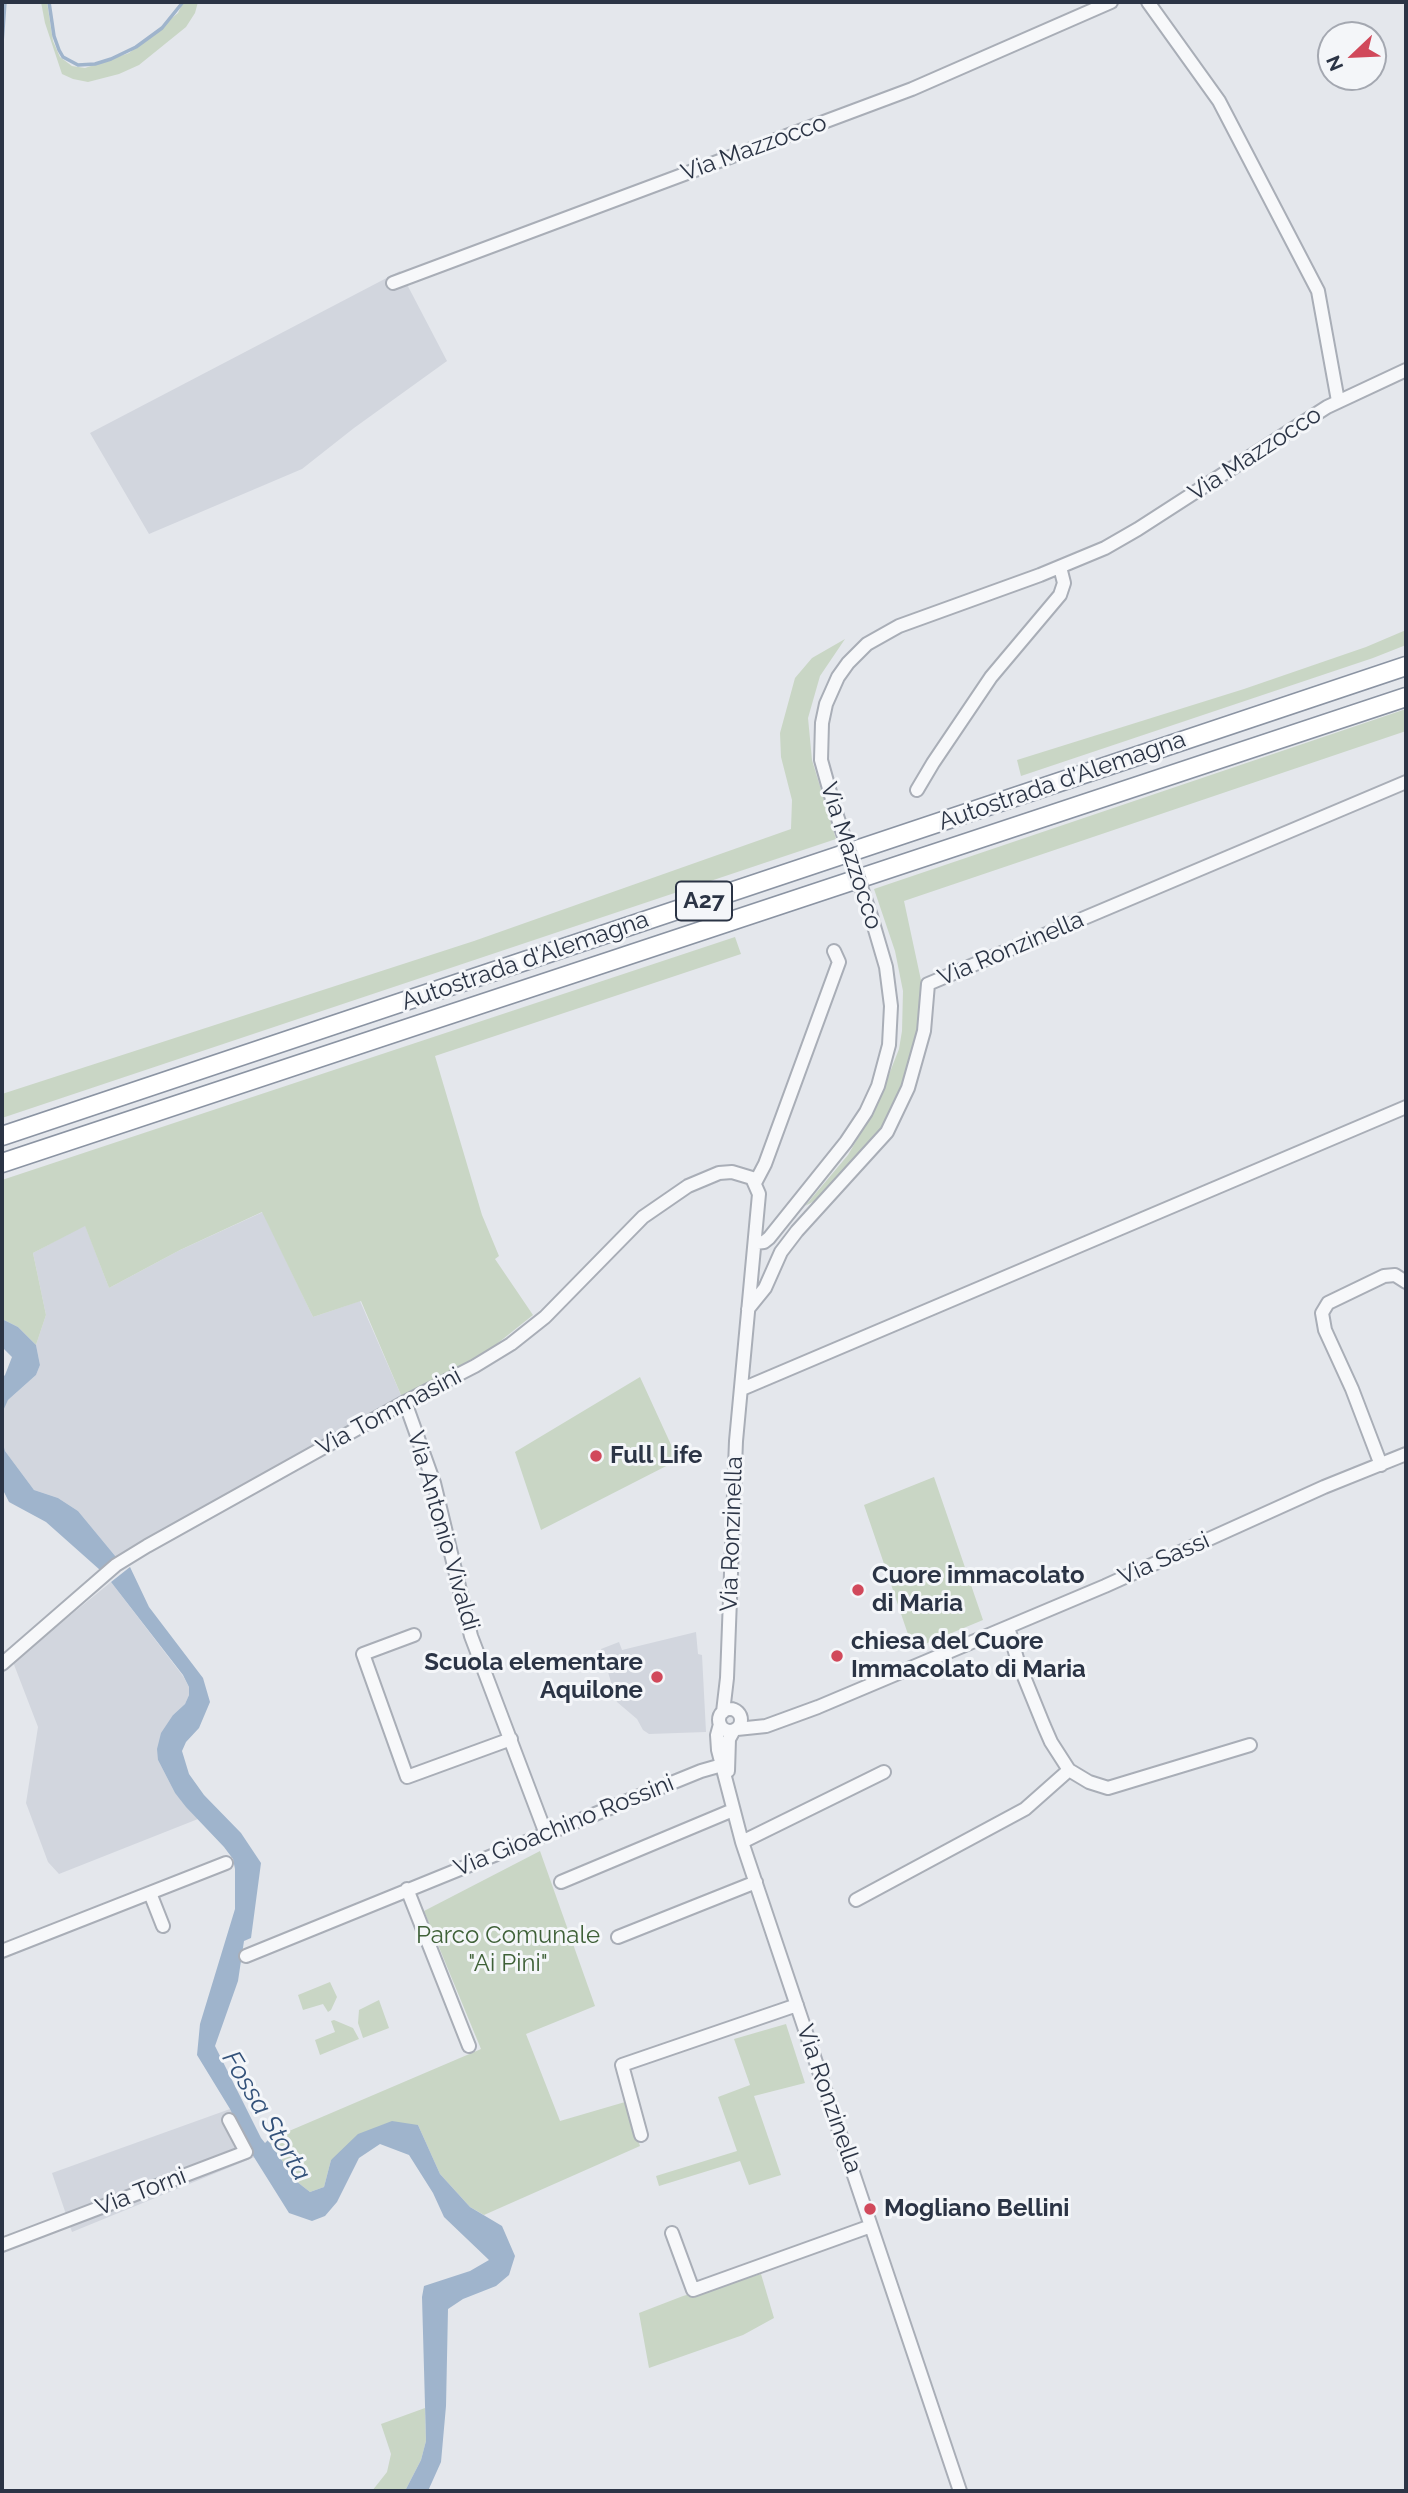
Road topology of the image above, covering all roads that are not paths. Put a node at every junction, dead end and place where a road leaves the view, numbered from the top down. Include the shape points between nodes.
1 (1111, 2) edge
2 (1148, 2) edge
3 (393, 283) dead end
4 (1406, 370) edge
5 (1338, 401) junction
6 (1060, 567) junction
7 (1406, 666) edge
8 (1406, 697) edge
9 (1406, 782) edge
10 (918, 790) dead end
11 (834, 951) dead end
12 (1406, 1107) edge
13 (2, 1136) edge
14 (2, 1163) edge
15 (757, 1189) junction
16 (755, 1242) junction
17 (1406, 1282) edge
18 (747, 1309) junction
19 (742, 1389) junction
20 (405, 1402) junction
21 (1406, 1454) edge
22 (1381, 1465) junction
23 (1008, 1627) junction
24 (414, 1635) dead end
25 (2, 1664) edge
26 (731, 1720) junction
27 (511, 1739) junction
28 (1250, 1745) dead end
29 (722, 1765) junction
30 (1069, 1770) junction
31 (884, 1772) dead end
32 (727, 1785) junction
33 (733, 1810) junction
34 (545, 1834) junction
35 (742, 1842) junction
36 (226, 1863) dead end
37 (561, 1882) dead end
38 (756, 1882) junction
39 (407, 1889) junction
40 (150, 1893) junction
41 (856, 1900) dead end
42 (163, 1926) dead end
43 (618, 1937) dead end
44 (2, 1951) edge
45 (246, 1956) dead end
46 (797, 2005) junction
47 (468, 2046) dead end
48 (229, 2120) dead end
49 (641, 2135) dead end
50 (871, 2226) junction
51 (672, 2233) dead end
52 (2, 2245) edge
53 (960, 2491) edge

1 - 3 street, Via Mazzocco via 912,89
2 - 5 street, Via Mazzocco via 1219,101 1318,291
4 - 5 street, Via Mazzocco
5 - 6 street, Via Mazzocco via 1138,529
6 - 10 street via 1064,583 1060,595 991,677
6 - 16 street, Via Mazzocco, bridge via 873,639 853,657 830,693 820,733 821,760 886,967 889,1045 878,1086 846,1142 769,1238
7 - 13 highway, Autostrada d'Alemagna / A27
8 - 14 highway, Autostrada d'Alemagna / A27
9 - 18 street, Via Ronzinella via 928,984 923,1031 908,1088 887,1132 797,1231 781,1252 765,1288
11 - 15 street, Via Ronzinella via 839,962
12 - 19 street
15 - 16 street, Via Ronzinella
15 - 20 street, Via Tommasini via 745,1174 732,1172 688,1185 643,1217 545,1317 511,1344
16 - 18 street, Via Ronzinella
17 - 22 street via 1395,1275 1384,1276 1328,1303 1322,1313
18 - 19 street, Via Ronzinella
19 - 26 street, Via Ronzinella via 727,1678
20 - 25 street, Via Tommasini via 116,1565
20 - 27 street, Via Antonio Vivaldi via 434,1483 471,1636
21 - 22 street, Via Sassi
22 - 23 street, Via Sassi
23 - 26 street, Via Sassi via 766,1726
23 - 30 street via 1048,1734
24 - 27 street via 363,1654 407,1777
26 - 29 street, Via Ronzinella via 717,1742
26 - 32 street, Via Ronzinella via 723,1744 729,1748
27 - 34 street, Via Antonio Vivaldi
28 - 30 street via 1108,1788
29 - 32 street, Via Ronzinella
29 - 34 street, Via Gioachino Rossini
30 - 41 street via 1025,1809
31 - 35 street
32 - 33 street, Via Ronzinella
33 - 35 street, Via Ronzinella
33 - 37 street
34 - 39 street, Via Gioachino Rossini
35 - 38 street, Via Ronzinella
36 - 40 street
38 - 43 street
38 - 46 street, Via Ronzinella
39 - 45 street, Via Gioachino Rossini
39 - 47 street
40 - 42 street
40 - 44 street
46 - 49 street via 622,2065
46 - 50 street, Via Ronzinella
48 - 52 street, Via Torni via 246,2152
50 - 51 street via 694,2290
50 - 53 street, Via Ronzinella

